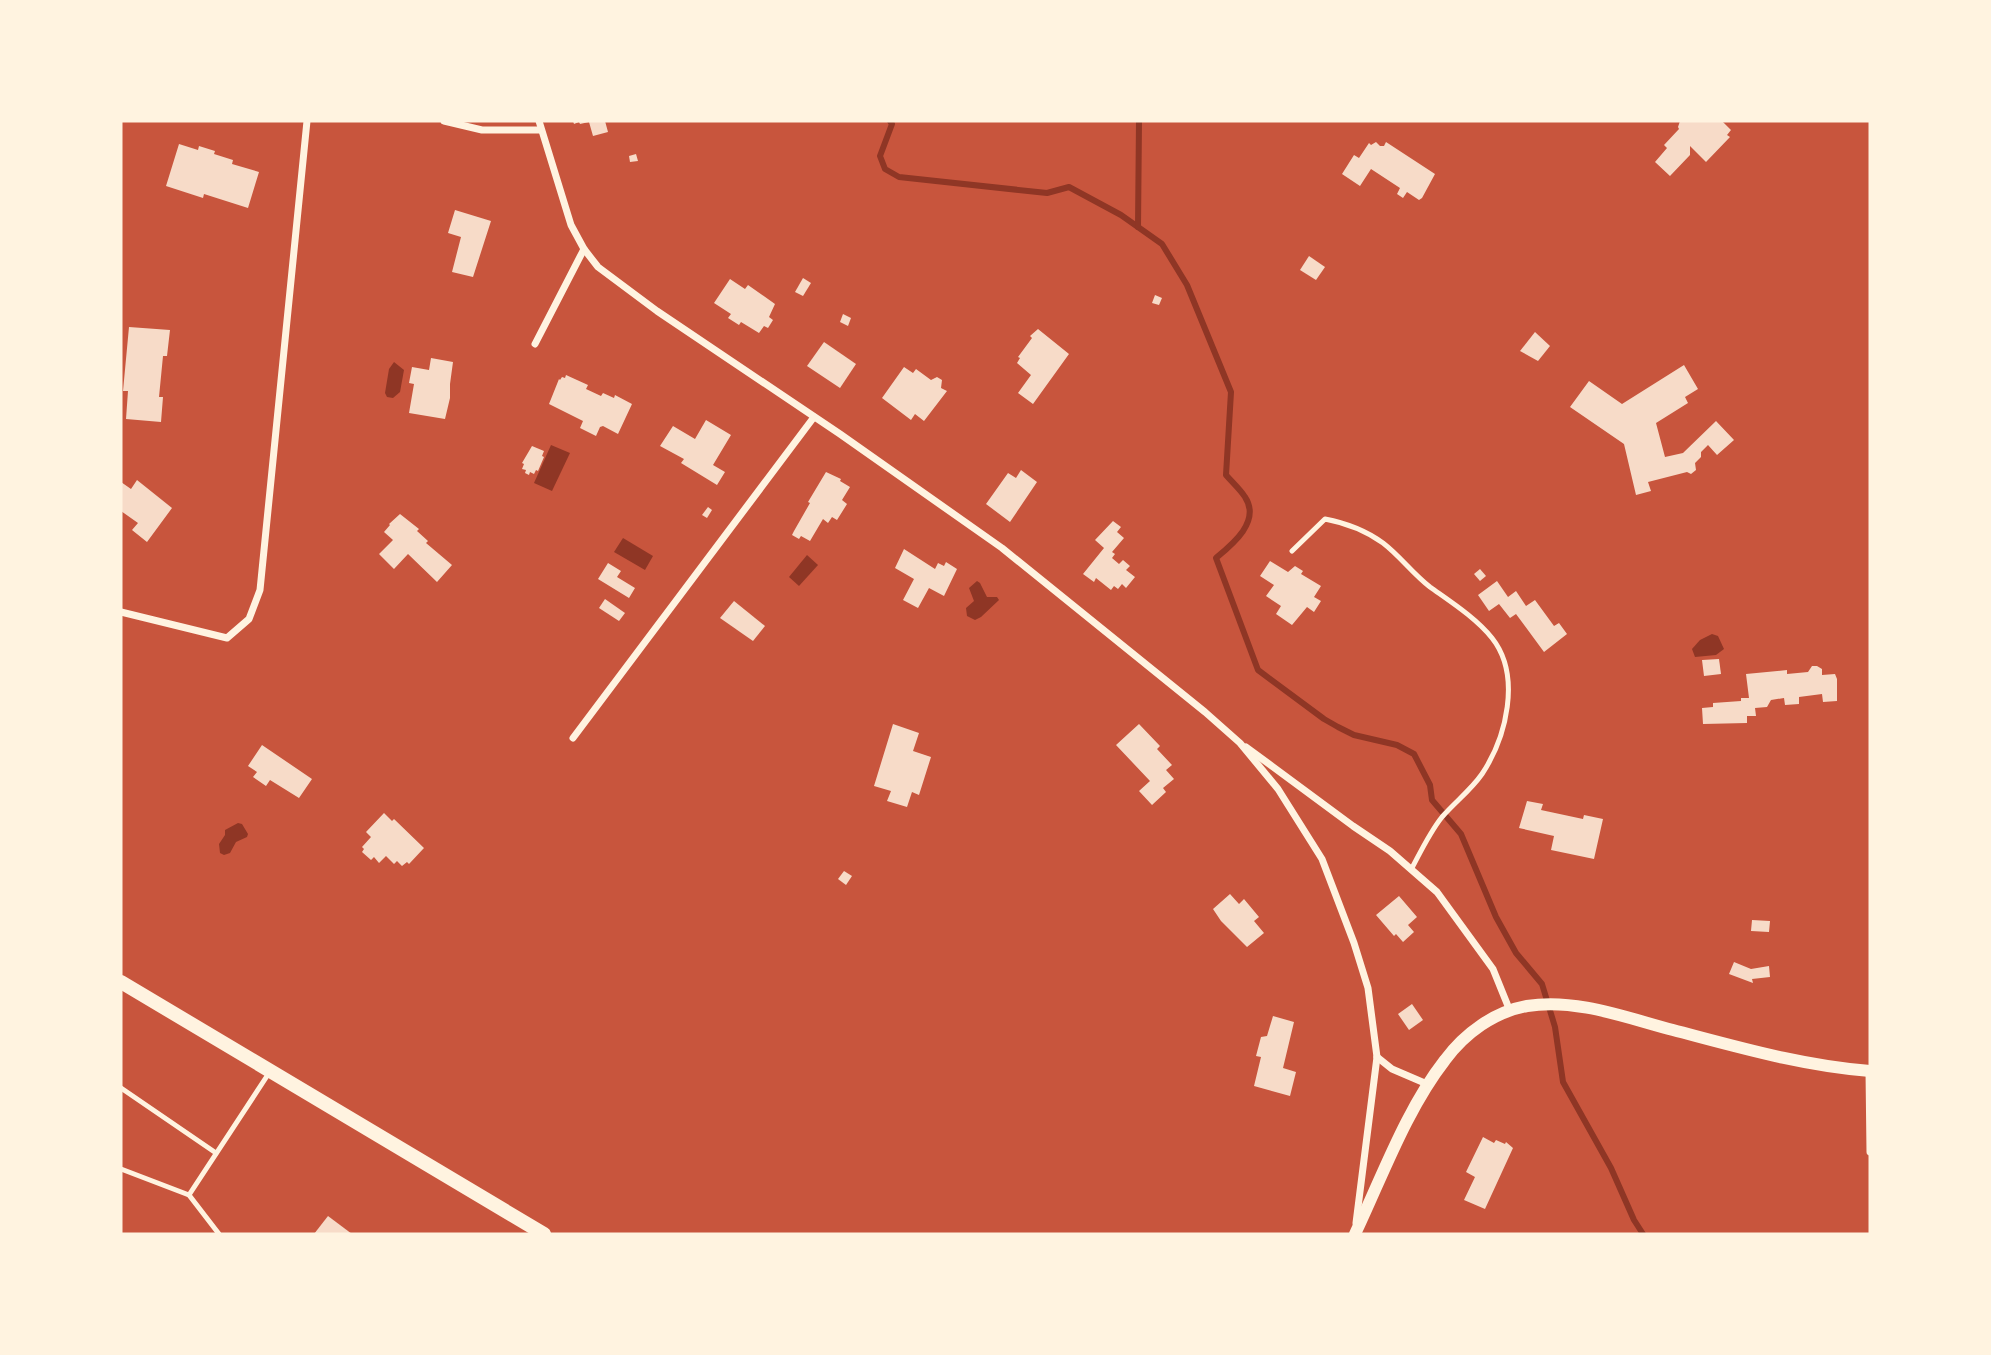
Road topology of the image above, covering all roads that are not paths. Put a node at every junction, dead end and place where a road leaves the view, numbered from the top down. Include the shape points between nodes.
1 (307, 121) edge
2 (444, 121) edge
3 (539, 121) edge
4 (541, 130) junction
5 (584, 248) junction
6 (535, 344) dead end
7 (814, 416) junction
8 (1292, 551) dead end
9 (121, 612) edge
10 (573, 738) dead end
11 (1240, 743) junction
12 (1412, 868) junction
13 (121, 982) edge
14 (1510, 1011) junction
15 (1377, 1057) junction
16 (271, 1070) junction
17 (1870, 1071) edge
18 (1427, 1084) junction
19 (121, 1087) edge
20 (1870, 1152) edge
21 (216, 1153) junction
22 (121, 1170) edge
23 (189, 1195) junction
24 (219, 1234) edge
25 (544, 1234) edge
26 (1355, 1234) edge

1 - 9 street via 260,590 248,619 227,638
2 - 4 street via 482,130
3 - 4 street
4 - 5 street
5 - 6 street
5 - 7 street via 616,282
7 - 10 street
7 - 11 street via 1002,548
8 - 12 lane via 1325,519 1349,524 1383,544 1454,604 1493,639 1503,660 1509,692 1494,754 1441,819
11 - 12 street
11 - 15 street via 1278,789 1322,859 1368,988
12 - 14 street via 1437,892 1477,946
13 - 16 main road
14 - 17 street via 1553,1004 1597,1010 1814,1065
14 - 18 street via 1480,1025
15 - 18 street
15 - 26 street
16 - 21 lane
16 - 25 main road
17 - 20 street
18 - 26 street
19 - 21 lane
21 - 23 lane
22 - 23 lane
23 - 24 lane

